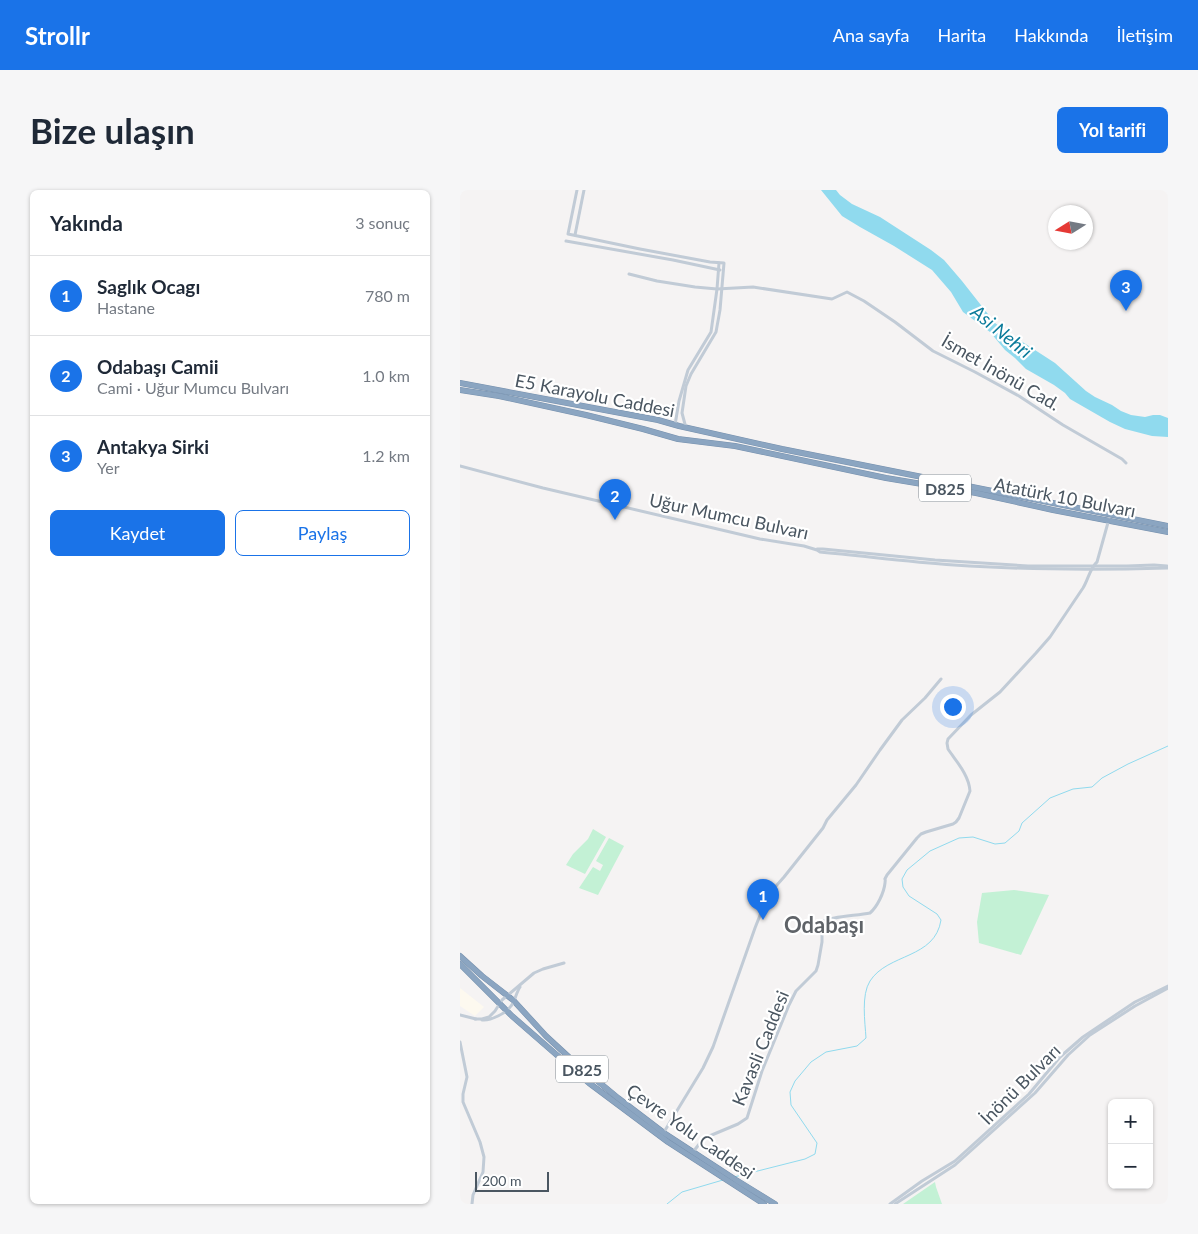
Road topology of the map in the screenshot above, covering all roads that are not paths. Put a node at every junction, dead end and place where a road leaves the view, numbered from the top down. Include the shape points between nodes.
1 (577, 190) edge
2 (584, 190) edge
3 (575, 235) junction
4 (566, 240) dead end
5 (721, 270) junction
6 (629, 274) dead end
7 (720, 289) junction
8 (460, 383) edge
9 (460, 390) edge
10 (675, 425) junction
11 (686, 428) junction
12 (723, 436) joint
13 (672, 438) junction
14 (683, 440) junction
15 (721, 444) joint
16 (1126, 463) dead end
17 (460, 466) edge
18 (1109, 517) junction
19 (1168, 526) edge
20 (1168, 532) edge
21 (1092, 567) junction
22 (1168, 567) edge
23 (941, 680) dead end
24 (460, 956) edge
25 (564, 962) dead end
26 (460, 964) edge
27 (525, 981) junction
28 (1168, 987) edge
29 (507, 996) junction
30 (513, 1000) junction
31 (499, 1003) junction
32 (506, 1010) junction
33 (460, 1016) edge
34 (475, 1019) junction
35 (460, 1042) edge
36 (663, 1133) junction
37 (693, 1153) junction
38 (714, 1169) junction
39 (734, 1182) junction
40 (472, 1204) edge
41 (764, 1204) edge
42 (775, 1204) edge
43 (890, 1204) edge
44 (895, 1204) edge

1 - 3 street via 568,234
2 - 3 street
3 - 5 street via 720,263
4 - 5 street
5 - 7 street
6 - 7 street
7 - 10 street via 711,332 688,370
7 - 11 street via 716,332 686,386 682,413
7 - 16 street, İsmet İnönü Cad. via 754,287 832,299 847,292 934,350 1020,397
8 - 10 highway, E5 Karayolu Caddesi / D825
9 - 13 highway, E5 Karayolu Caddesi / D825 via 586,415
10 - 11 highway, E5 Karayolu Caddesi / D825
10 - 13 highway
11 - 12 highway, E5 Karayolu Caddesi / D825
11 - 14 highway
12 - 18 highway, Atatürk 10 Bulvarı / D825
13 - 14 highway, E5 Karayolu Caddesi / D825
14 - 15 highway, E5 Karayolu Caddesi / D825
15 - 18 highway, Atatürk 10 Bulvarı / D825 via 886,478
17 - 21 street, Uğur Mumcu Bulvarı via 820,552 952,565
18 - 19 highway, Atatürk 10 Bulvarı / D825
18 - 20 highway, Atatürk 10 Bulvarı / D825
18 - 21 street, Kavasli Caddesi via 1098,561
21 - 22 street, Uğur Mumcu Bulvarı
21 - 37 street, Kavasli Caddesi via 1087,581 1050,637 1000,692 948,739 948,749 970,787 959,818 953,824 917,838 887,875 883,892 870,913 820,923 822,942 818,966 796,991 789,1005 747,1118 706,1137
23 - 36 street via 900,722 856,785 768,895 713,1047
24 - 29 highway, Çevre Yolu Caddesi / D825
25 - 27 street via 543,968
26 - 31 highway, Çevre Yolu Caddesi / D825
27 - 29 street
27 - 30 street
28 - 43 street, İnönü Bulvarı via 1121,1011 1084,1036 1060,1057 1029,1094 955,1161
28 - 44 street, İnönü Bulvarı via 1085,1040 1035,1093 955,1165
29 - 30 highway, Çevre Yolu Caddesi / D825
29 - 31 street
30 - 32 street
30 - 36 highway, Çevre Yolu Caddesi / D825 via 570,1059
31 - 32 highway, Çevre Yolu Caddesi / D825
31 - 34 street via 489,1017
32 - 34 street via 494,1019
32 - 38 highway, Çevre Yolu Caddesi / D825 via 589,1083 664,1140
33 - 34 street
35 - 40 street via 467,1077 462,1102 484,1157 483,1172
36 - 37 highway, Çevre Yolu Caddesi / D825
37 - 38 highway, Çevre Yolu Caddesi / D825
38 - 39 highway, Çevre Yolu Caddesi / D825
39 - 41 highway, Çevre Yolu Caddesi / D825
39 - 42 highway, Çevre Yolu Caddesi / D825

